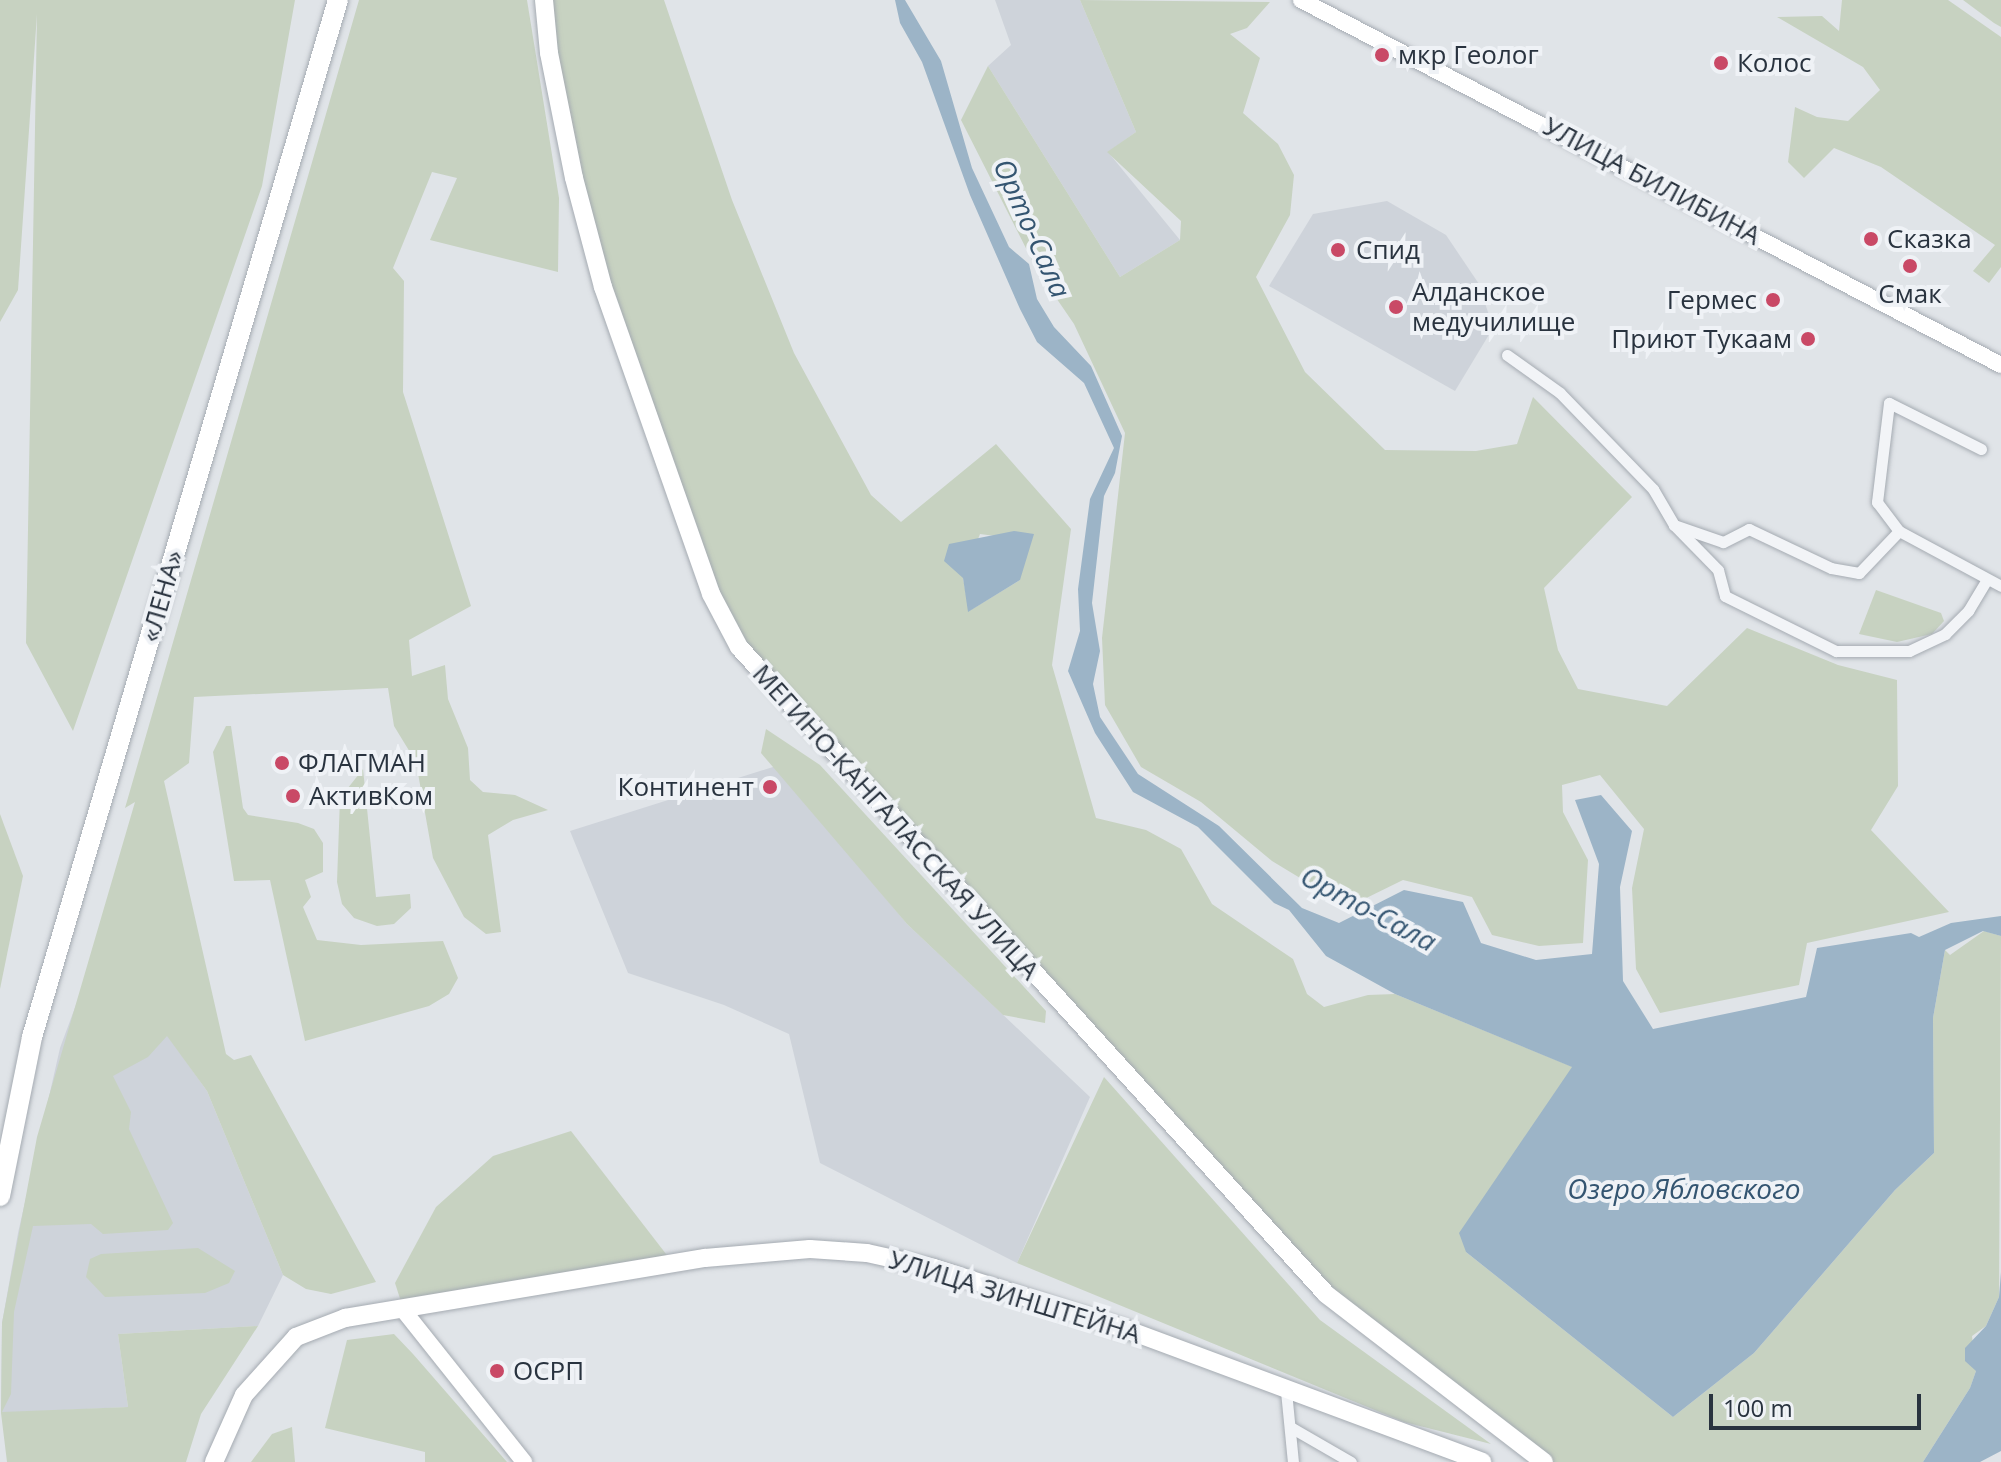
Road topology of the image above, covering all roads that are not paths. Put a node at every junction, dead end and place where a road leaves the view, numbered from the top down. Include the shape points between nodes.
1 (338, 0) edge
2 (544, 0) edge
3 (1301, 0) edge
4 (1507, 355) dead end
5 (2001, 365) edge
6 (1981, 449) dead end
7 (1674, 525) junction
8 (1899, 531) junction
9 (1987, 579) junction
10 (2001, 586) edge
11 (0, 1196) edge
12 (404, 1311) junction
13 (1286, 1391) junction
14 (1292, 1428) junction
15 (214, 1462) edge
16 (524, 1462) edge
17 (1293, 1462) edge
18 (1351, 1462) edge
19 (1482, 1462) edge
20 (1544, 1462) edge

1 - 11 highway, «ЛЕНА» via 32,1037
2 - 20 main road, МЕГИНО-КАНГАЛАССКАЯ УЛИЦА via 574,178 603,287 711,594 739,647 1326,1294
3 - 5 street, УЛИЦА БИЛИБИНА
4 - 7 street via 1560,393 1653,489
6 - 8 street via 1889,403 1877,502
7 - 8 street via 1723,542 1749,529 1831,568 1859,573
7 - 9 street via 1718,570 1725,596 1836,651 1909,651 1933,640 1968,611
8 - 9 street
9 - 10 street
12 - 13 main road, УЛИЦА ЗИНШТЕЙНА via 705,1258 810,1249 867,1253 934,1268 1128,1330
12 - 15 main road, УЛИЦА ЗИНШТЕЙНА via 345,1318 296,1337 244,1395
12 - 16 street
13 - 14 street
13 - 19 main road
14 - 17 street
14 - 18 street

